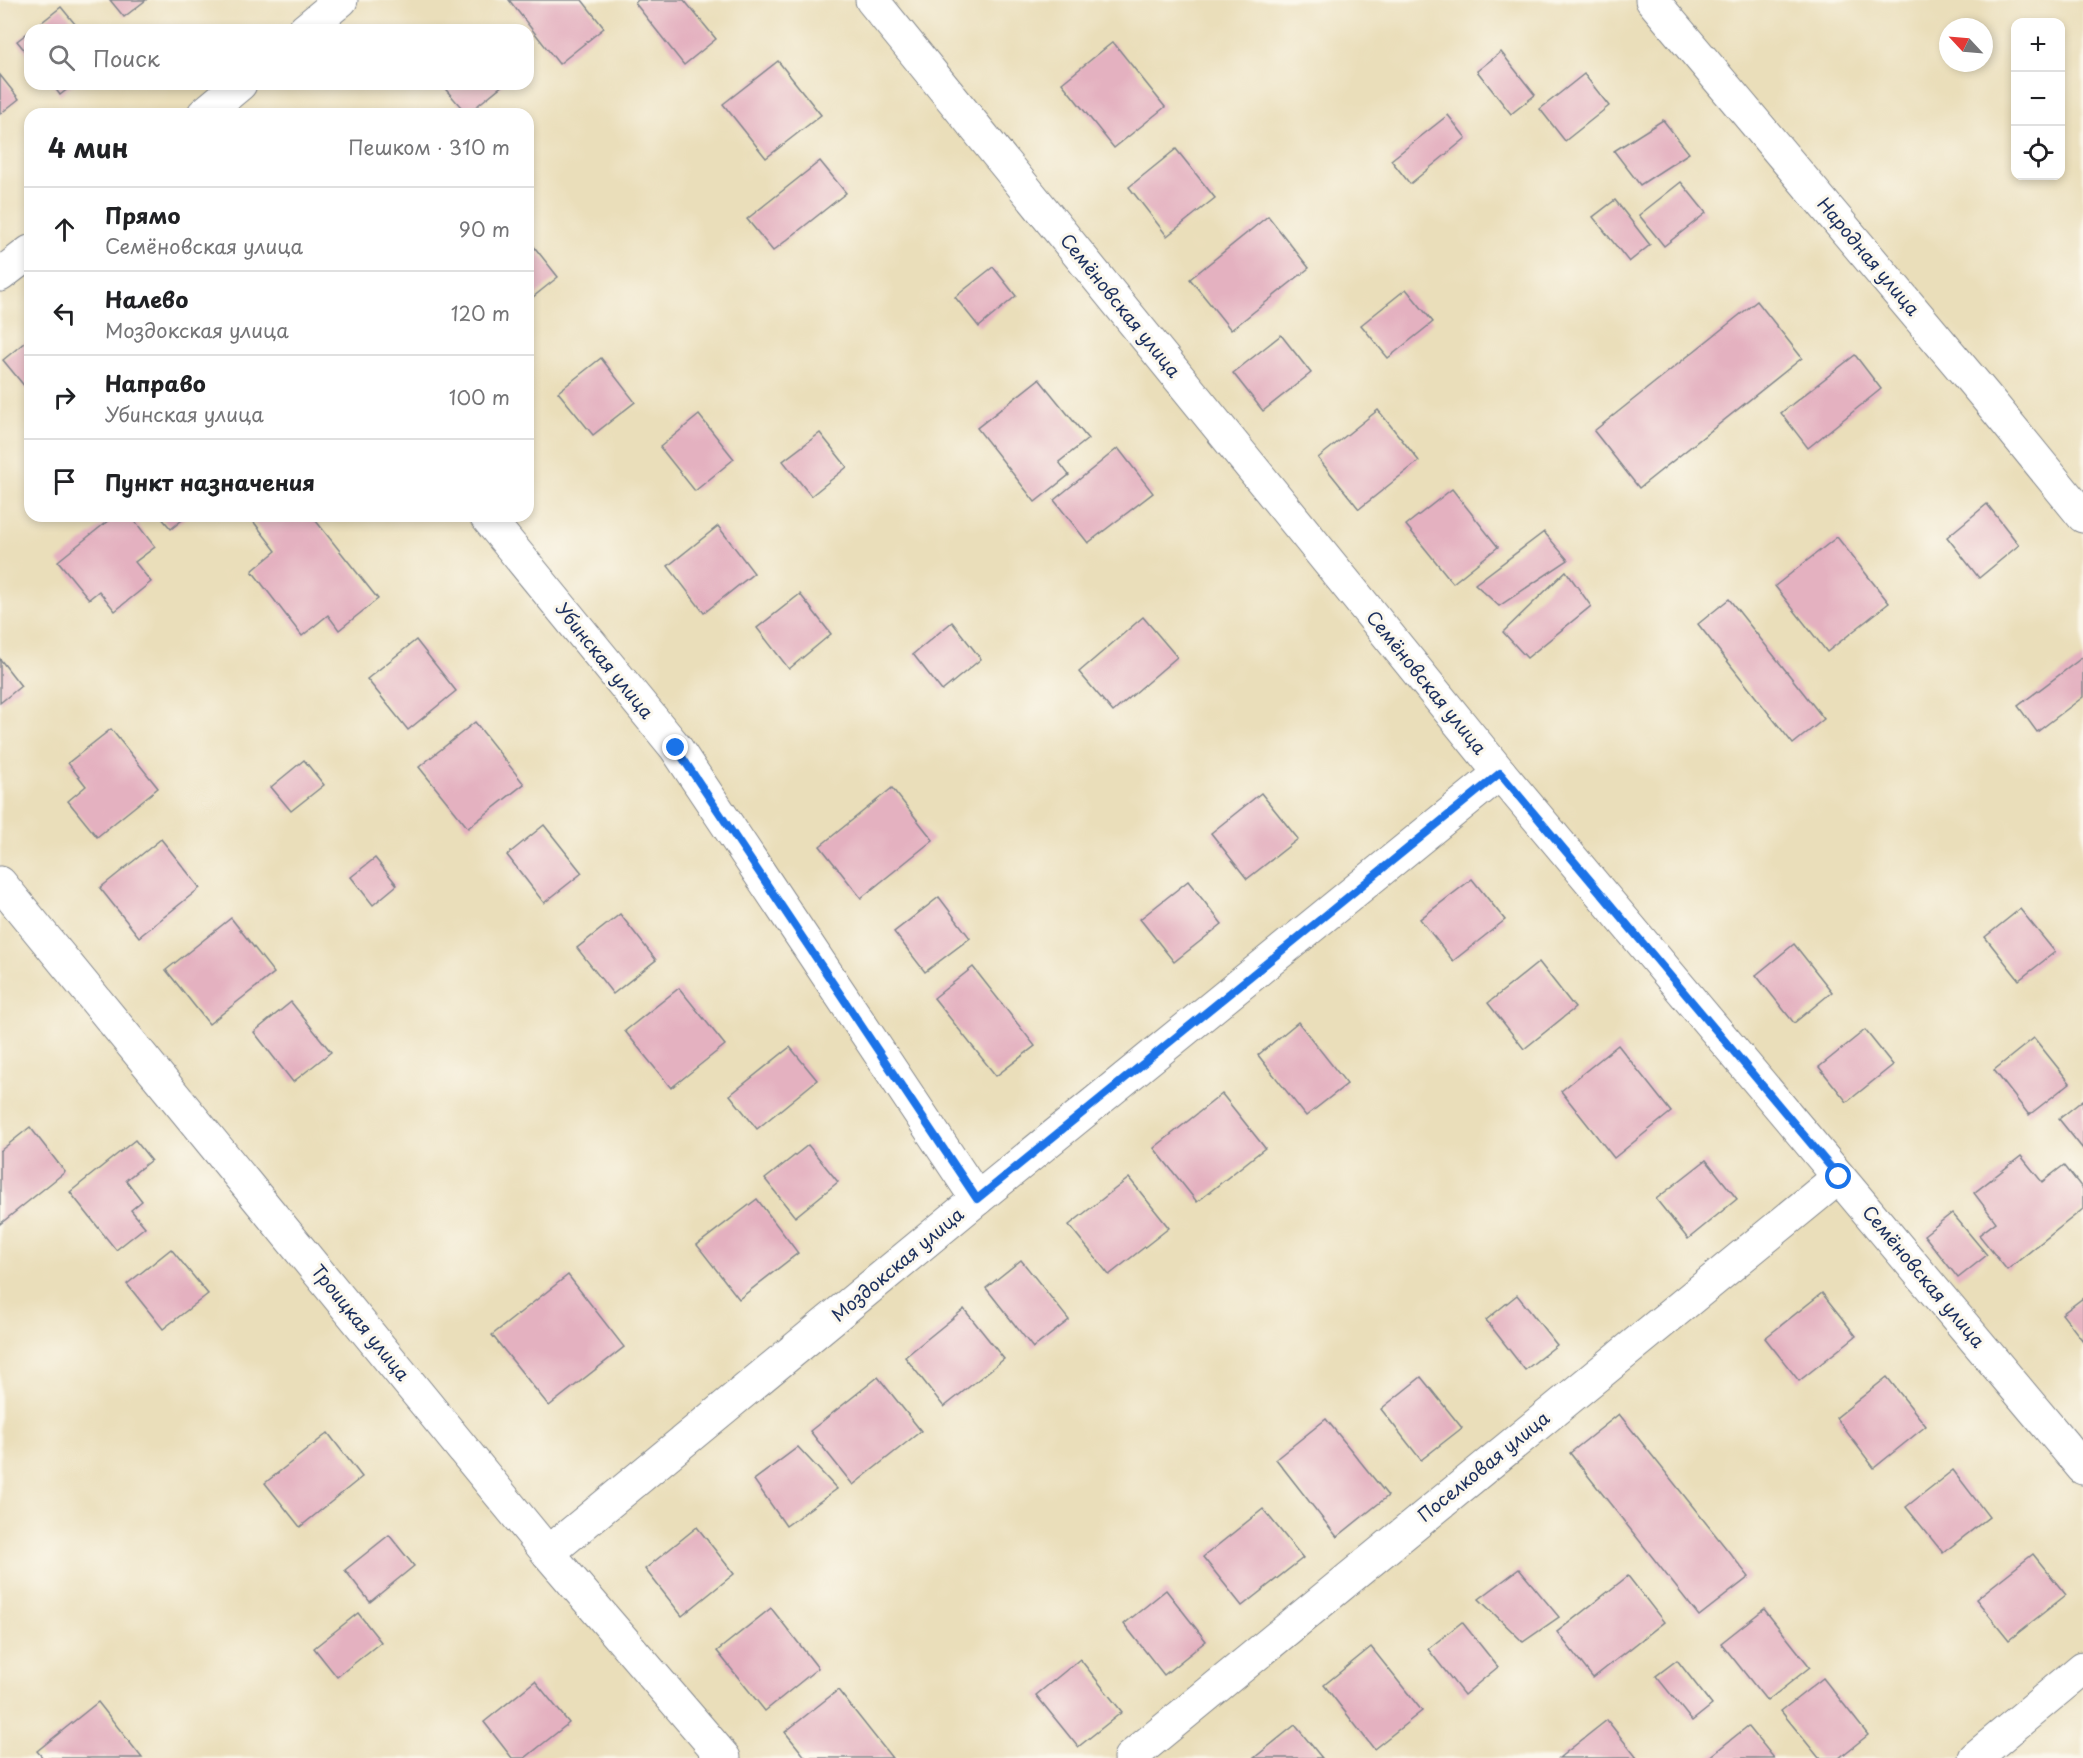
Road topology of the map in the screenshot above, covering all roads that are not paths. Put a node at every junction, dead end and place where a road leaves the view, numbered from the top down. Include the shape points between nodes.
1 (341, 0) edge
2 (872, 0) edge
3 (1652, 0) edge
4 (312, 24) edge
5 (233, 90) edge
6 (211, 108) edge
7 (24, 257) edge
8 (0, 275) edge
9 (2083, 516) edge
10 (491, 522) edge
11 (1500, 773) junction
12 (0, 883) edge
13 (1839, 1177) junction
14 (977, 1199) junction
15 (2083, 1468) edge
16 (548, 1553) junction
17 (2083, 1668) edge
18 (724, 1758) edge
19 (1130, 1758) edge
20 (1975, 1758) edge

1 - 4 street
2 - 11 street, Семёновская улица
3 - 9 street, Народная улица
5 - 6 street
7 - 8 street
10 - 14 street, Убинская улица via 676,748
11 - 13 street, Семёновская улица
11 - 14 street, Моздокская улица
12 - 16 street, Троицкая улица
13 - 15 street, Семёновская улица
13 - 19 street, Поселковая улица
14 - 16 street, Моздокская улица
16 - 18 street, Троицкая улица
17 - 20 street

